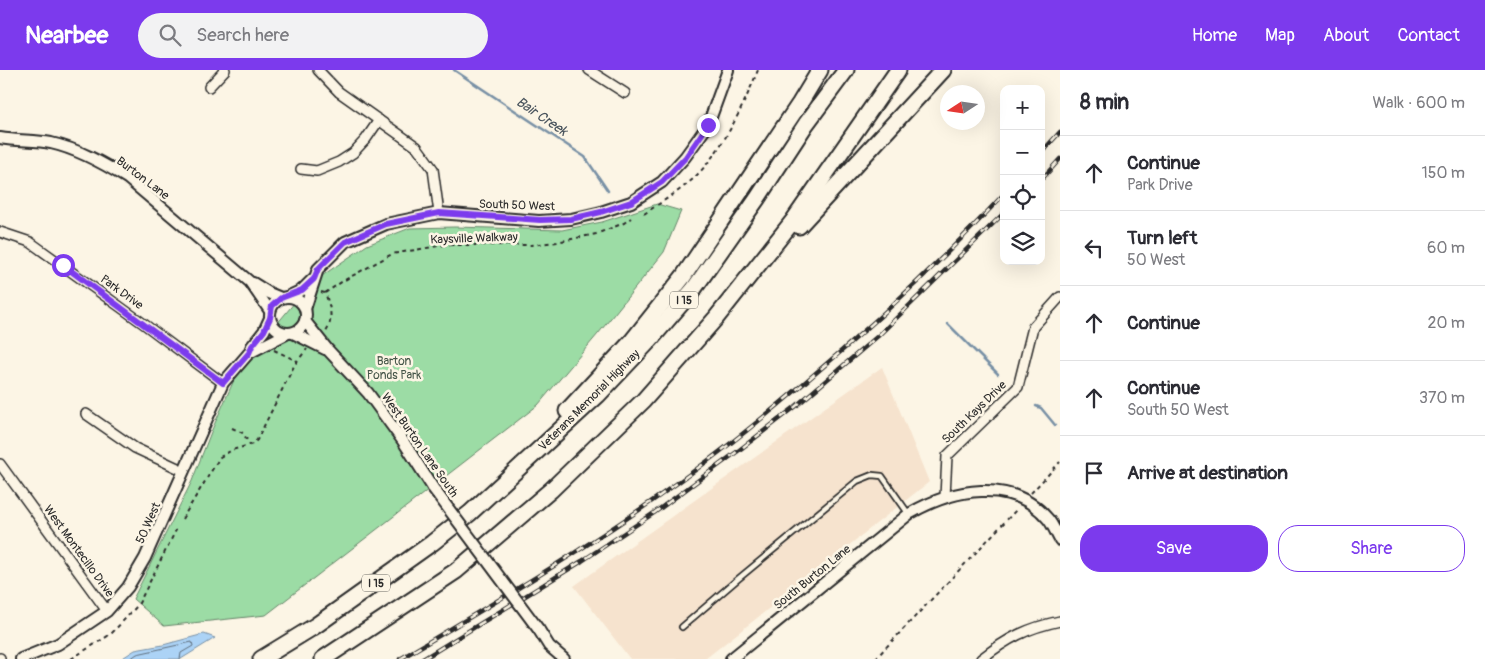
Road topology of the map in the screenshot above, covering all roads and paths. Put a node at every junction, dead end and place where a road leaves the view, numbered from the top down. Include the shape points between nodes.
1 (225, 70) edge
2 (318, 70) edge
3 (589, 70) edge
4 (728, 70) edge
5 (758, 70) edge
6 (820, 70) edge
7 (846, 70) edge
8 (898, 70) edge
9 (943, 70) edge
10 (209, 88) dead end
11 (625, 93) dead end
12 (379, 120) junction
13 (0, 138) edge
14 (301, 169) dead end
15 (439, 213) junction
16 (644, 214) dead end
17 (631, 218) dead end
18 (0, 232) edge
19 (314, 279) junction
20 (250, 282) junction
21 (319, 291) dead end
22 (325, 293) junction
23 (284, 298) junction
24 (1060, 298) edge
25 (305, 309) junction
26 (270, 315) junction
27 (716, 318) junction
28 (305, 321) junction
29 (290, 334) junction
30 (324, 335) dead end
31 (308, 347) dead end
32 (268, 348) dead end
33 (328, 350) junction
34 (249, 353) junction
35 (297, 361) junction
36 (223, 383) junction
37 (86, 414) dead end
38 (232, 428) dead end
39 (250, 445) junction
40 (1060, 462) edge
41 (0, 464) edge
42 (184, 471) junction
43 (1030, 495) dead end
44 (945, 497) junction
45 (486, 499) junction
46 (1018, 508) dead end
47 (909, 514) junction
48 (182, 519) dead end
49 (176, 530) dead end
50 (1060, 540) edge
51 (107, 611) junction
52 (1060, 621) edge
53 (682, 627) dead end
54 (21, 659) edge
55 (71, 659) edge
56 (261, 659) edge
57 (323, 659) edge
58 (564, 659) edge
59 (731, 659) edge
60 (875, 659) edge
61 (981, 659) edge

1 - 10 street
2 - 12 street via 340,92
3 - 11 street
4 - 15 street, South 50 West via 708,125 686,157 662,182 631,202 601,212 555,220
5 - 16 path via 741,110 704,168 675,194
6 - 45 highway via 683,277 632,341
7 - 45 highway, Veterans Memorial Highway / I 15 via 693,290 598,395
8 - 27 highway via 793,221
9 - 27 highway
12 - 14 street via 359,146 339,162 317,171
12 - 15 street via 417,147 433,169
13 - 20 street, Burton Lane via 51,143 104,164 127,178
15 - 19 street, South 50 West via 386,224 345,242 318,269
17 - 22 path, Kaysville Walkway via 596,234 558,242 444,245 392,254
18 - 36 street, Park Drive via 30,242
19 - 23 street, South 50 West via 302,290
19 - 25 street, South 50 West
20 - 23 street, Burton Lane
20 - 26 street, Burton Lane
21 - 22 path
22 - 30 path via 331,322
23 - 25 street via 298,300
23 - 26 street via 272,306
24 - 44 street, South Kays Drive via 1033,327 1018,387 947,456
25 - 28 street
26 - 29 street via 275,329
26 - 34 street, 50 West
27 - 57 highway via 643,401 551,490 456,571
28 - 29 street
28 - 33 street, West Burton Lane South
29 - 33 street, West Burton Lane South
29 - 34 street, 50 West
31 - 35 path
32 - 35 path
33 - 58 street, West Burton Lane South, bridge via 368,393 433,488 550,646
34 - 36 street, 50 West
35 - 39 path via 257,440
36 - 42 street, 50 West
37 - 42 street via 135,448
38 - 39 path via 243,433
39 - 48 path via 232,450 220,458
40 - 43 path
41 - 51 street, West Montecillo Drive
42 - 51 street, 50 West via 146,558 128,587
44 - 47 street, South Burton Lane
44 - 50 street, South Burton Lane via 1006,492 1025,500 1048,520
45 - 56 highway, Veterans Memorial Highway / I 15 via 432,543 315,626
46 - 60 path
47 - 53 lane via 882,476 872,475 857,482
47 - 59 street, South Burton Lane
49 - 55 path via 138,605 111,634
51 - 54 street, 50 West via 58,644
52 - 61 street via 1035,626 1018,634

